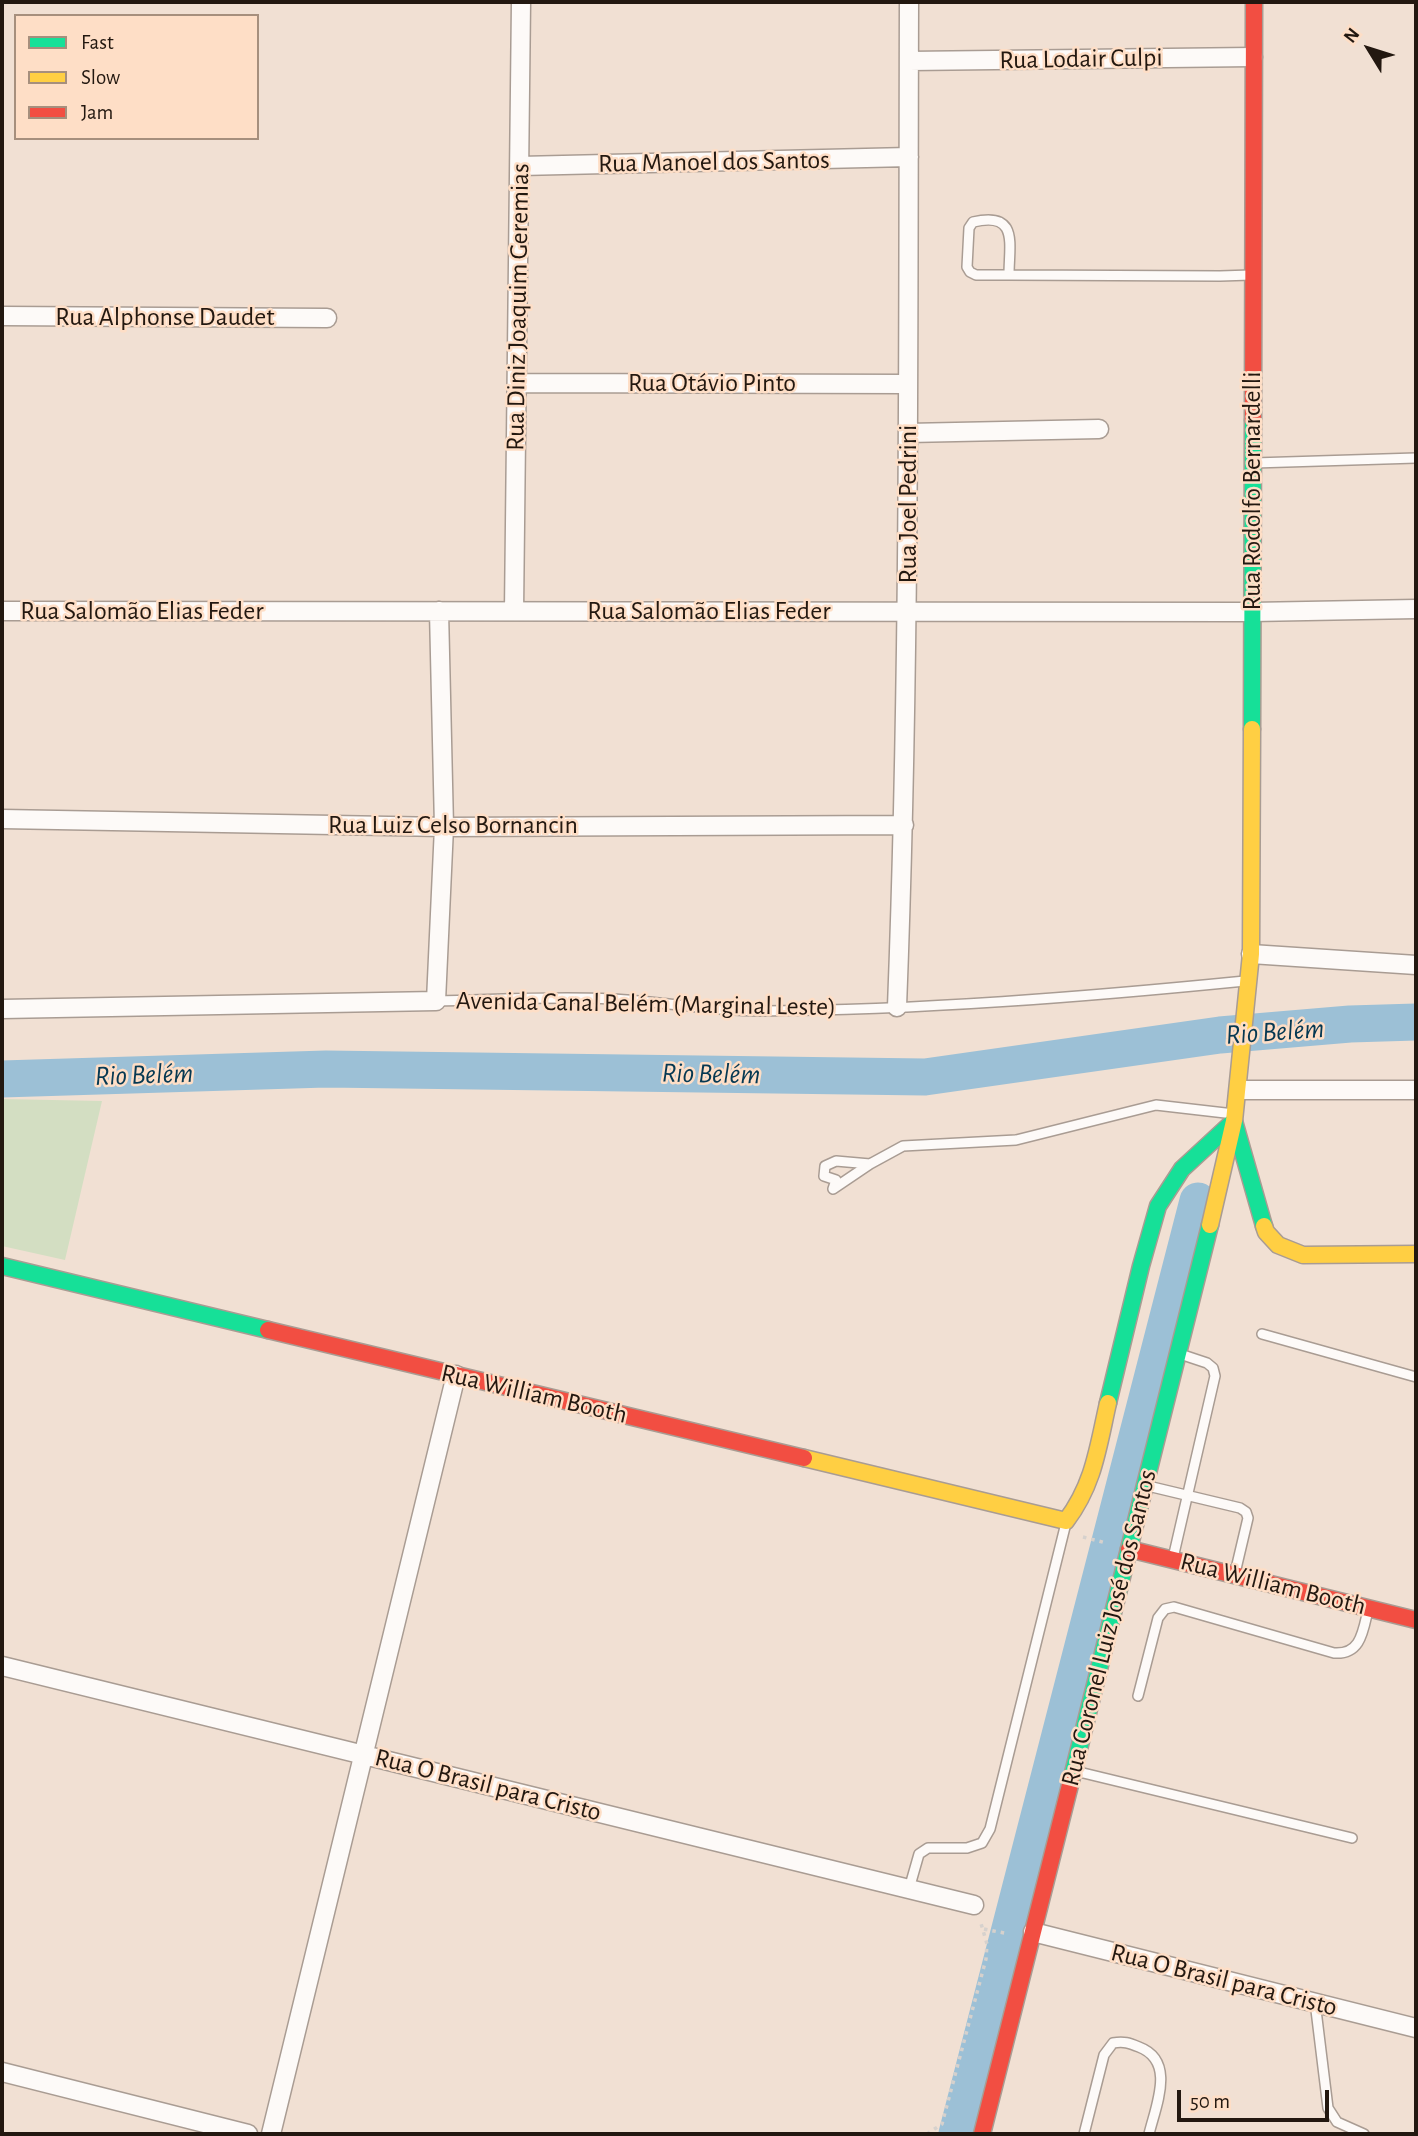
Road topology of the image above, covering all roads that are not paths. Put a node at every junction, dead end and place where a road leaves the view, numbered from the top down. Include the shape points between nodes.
1 (521, 2) edge
2 (909, 2) edge
3 (1254, 2) edge
4 (1253, 57) junction
5 (909, 61) junction
6 (909, 157) junction
7 (520, 166) junction
8 (1009, 275) junction
9 (1253, 275) junction
10 (2, 316) edge
11 (327, 318) dead end
12 (517, 383) junction
13 (908, 384) junction
14 (1099, 429) dead end
15 (908, 433) junction
16 (1416, 458) edge
17 (1252, 463) junction
18 (1416, 609) edge
19 (2, 611) edge
20 (439, 611) junction
21 (514, 611) junction
22 (907, 612) junction
23 (1252, 612) junction
24 (2, 819) edge
25 (904, 825) junction
26 (444, 827) junction
27 (1251, 954) junction
28 (1416, 965) edge
29 (1248, 981) junction
30 (436, 1001) junction
31 (897, 1007) junction
32 (2, 1009) edge
33 (1241, 1065) joint
34 (1238, 1090) junction
35 (1416, 1090) edge
36 (1235, 1117) junction
37 (870, 1164) junction
38 (1416, 1254) edge
39 (2, 1266) edge
40 (1262, 1334) dead end
41 (1178, 1354) junction
42 (456, 1375) junction
43 (1416, 1377) edge
44 (1144, 1485) junction
45 (1188, 1496) junction
46 (1066, 1521) junction
47 (1129, 1549) junction
48 (1173, 1560) junction
49 (1235, 1575) junction
50 (1369, 1608) junction
51 (1416, 1620) edge
52 (2, 1666) edge
53 (1138, 1696) dead end
54 (363, 1755) junction
55 (1073, 1771) junction
56 (1352, 1838) dead end
57 (909, 1889) junction
58 (974, 1905) road end
59 (1032, 1932) junction
60 (1315, 2002) junction
61 (1416, 2028) edge
62 (2, 2072) edge
63 (248, 2134) edge
64 (271, 2134) edge
65 (982, 2134) edge
66 (1083, 2134) edge
67 (1149, 2134) edge
68 (1364, 2134) edge

1 - 7 street, Rua Diniz Joaquim Geremias
2 - 5 street, Rua Joel Pedrini
3 - 4 street, Rua Rodolfo Bernardelli
4 - 5 street, Rua Lodair Culpi
4 - 9 street, Rua Rodolfo Bernardelli
5 - 6 street, Rua Joel Pedrini
6 - 7 street, Rua Manoel dos Santos
6 - 13 street, Rua Joel Pedrini
7 - 12 street, Rua Diniz Joaquim Geremias
8 - 8 lane via 970,272 969,228 973,222 1006,225 1010,232
8 - 9 lane
9 - 17 street, Rua Rodolfo Bernardelli
10 - 11 street, Rua Alphonse Daudet
12 - 13 street, Rua Otávio Pinto
12 - 21 street, Rua Diniz Joaquim Geremias
13 - 15 street, Rua Joel Pedrini
14 - 15 street
15 - 22 street, Rua Joel Pedrini
16 - 17 lane
17 - 23 street, Rua Rodolfo Bernardelli
18 - 23 street, Rua Salomão Elias Feder
19 - 20 street, Rua Salomão Elias Feder
20 - 21 street, Rua Salomão Elias Feder
20 - 26 street
21 - 22 street, Rua Salomão Elias Feder
22 - 23 street, Rua Salomão Elias Feder
22 - 25 street, Rua Joel Pedrini
23 - 27 street, Rua Rodolfo Bernardelli
24 - 26 street, Rua Luiz Celso Bornancin
25 - 26 street, Rua Luiz Celso Bornancin
25 - 31 street, Rua Joel Pedrini
26 - 30 street
27 - 28 street
27 - 29 street, Rua Rodolfo Bernardelli
29 - 31 lane, Avenida Canal Belém (Marginal Leste)
29 - 33 street, Rua Rodolfo Bernardelli
30 - 31 lane, Avenida Canal Belém (Marginal Leste) via 612,999 757,1011
30 - 32 street, Avenida Canal Belém (Marginal Leste)
33 - 34 street, Rua Coronel Luiz José dos Santos
34 - 35 street
34 - 36 street, Rua Coronel Luiz José dos Santos
36 - 37 lane via 1156,1105 1016,1140 903,1146
36 - 38 street via 1266,1232 1275,1244 1288,1253 1303,1255
36 - 41 street, Rua Coronel Luiz José dos Santos
36 - 46 street, Rua Coronel Luiz José dos Santos via 1182,1169 1158,1206 1090,1480
37 - 37 lane via 836,1161 825,1166 824,1176 835,1180 833,1189
39 - 42 street, Rua William Booth
40 - 43 lane
41 - 44 street, Rua Coronel Luiz José dos Santos
41 - 45 lane via 1207,1363 1215,1376
42 - 46 street, Rua William Booth
42 - 54 street
44 - 45 lane
44 - 47 street, Rua Coronel Luiz José dos Santos
45 - 48 lane
45 - 49 lane via 1246,1512
46 - 57 lane via 990,1829 982,1843 968,1848 928,1848 919,1854
47 - 48 street, Rua William Booth
47 - 55 street, Rua Coronel Luiz José dos Santos
48 - 49 street, Rua William Booth
49 - 50 street, Rua William Booth
50 - 51 street, Rua William Booth
50 - 53 lane via 1356,1646 1345,1654 1174,1607 1165,1609 1158,1618
52 - 54 street, Rua O Brasil para Cristo
54 - 57 street, Rua O Brasil para Cristo
54 - 64 street
55 - 56 lane
55 - 59 street, Rua Coronel Luiz José dos Santos
57 - 58 street, Rua O Brasil para Cristo
59 - 60 street, Rua O Brasil para Cristo
59 - 65 street, Rua Coronel Luiz José dos Santos
60 - 61 street, Rua O Brasil para Cristo
60 - 68 lane via 1328,2108 1337,2122
62 - 63 street
66 - 67 lane via 1104,2055 1113,2043 1123,2041 1150,2051 1159,2062 1162,2077

